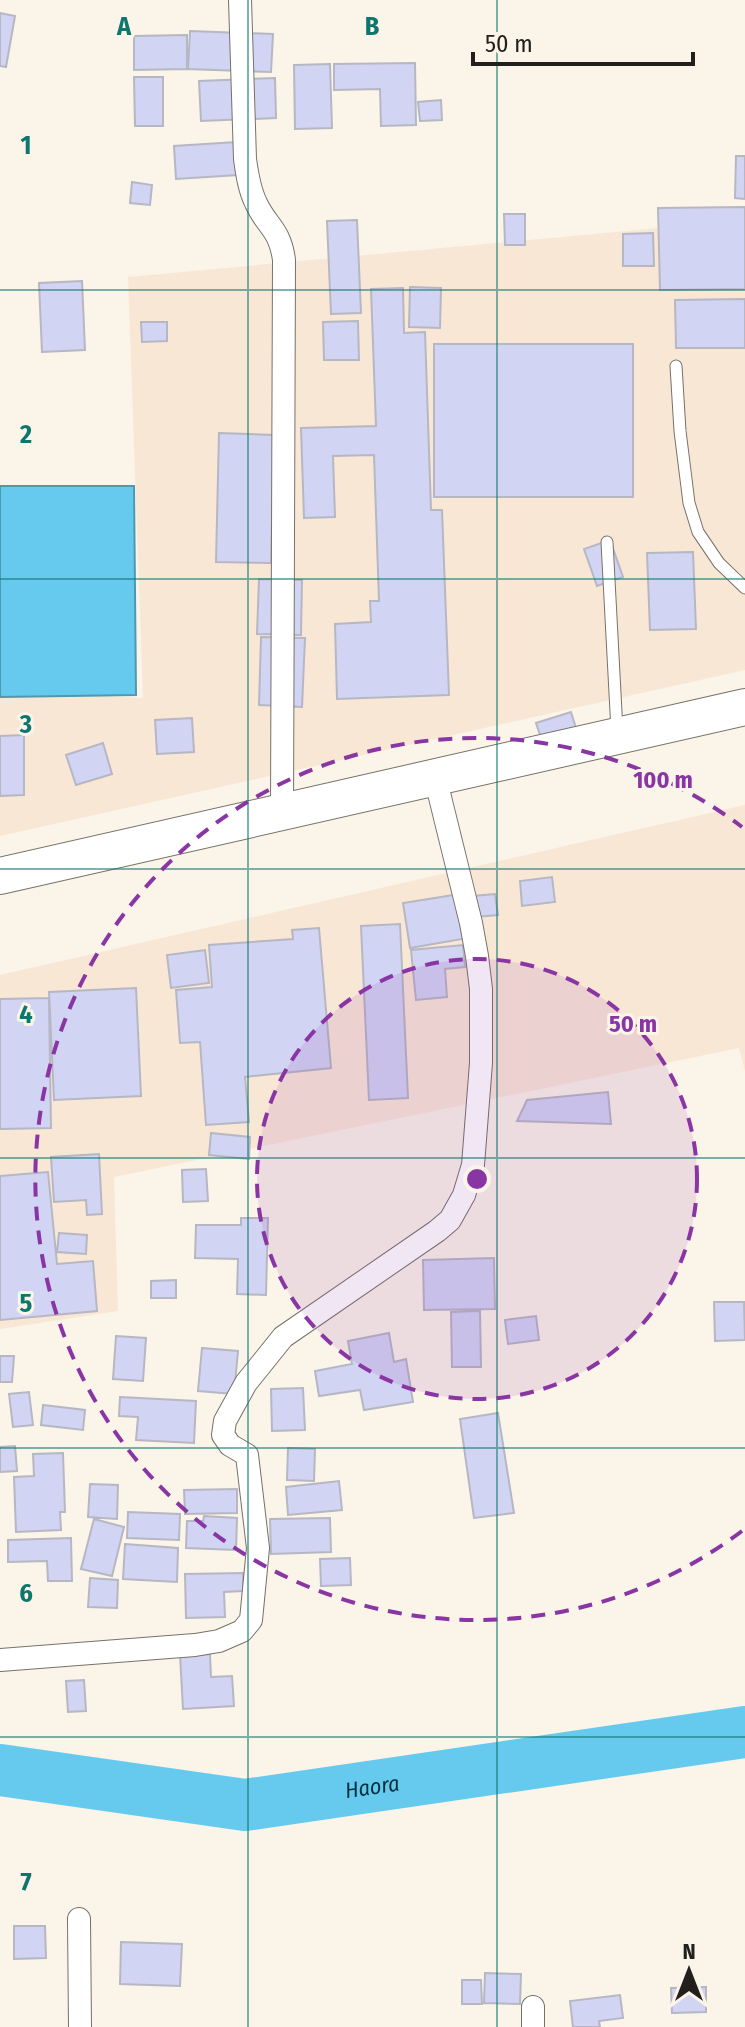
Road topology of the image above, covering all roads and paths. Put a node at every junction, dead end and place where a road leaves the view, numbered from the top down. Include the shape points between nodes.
1 (240, 0) edge
2 (676, 366) dead end
3 (607, 542) dead end
4 (745, 588) edge
5 (745, 707) edge
6 (618, 735) junction
7 (435, 777) junction
8 (282, 812) junction
9 (0, 876) edge
10 (0, 1660) edge
11 (79, 1919) dead end
12 (80, 2027) edge

1 - 8 street via 245,159 256,203 278,235 284,260
2 - 4 lane via 689,503 698,532
3 - 6 lane
5 - 6 main road
6 - 7 main road
7 - 8 main road
7 - 10 street via 471,923 481,989 473,1165 464,1195 437,1231 283,1337 246,1383 225,1421 223,1435 247,1455 258,1548 251,1620 242,1631 195,1645
8 - 9 main road
11 - 12 street

